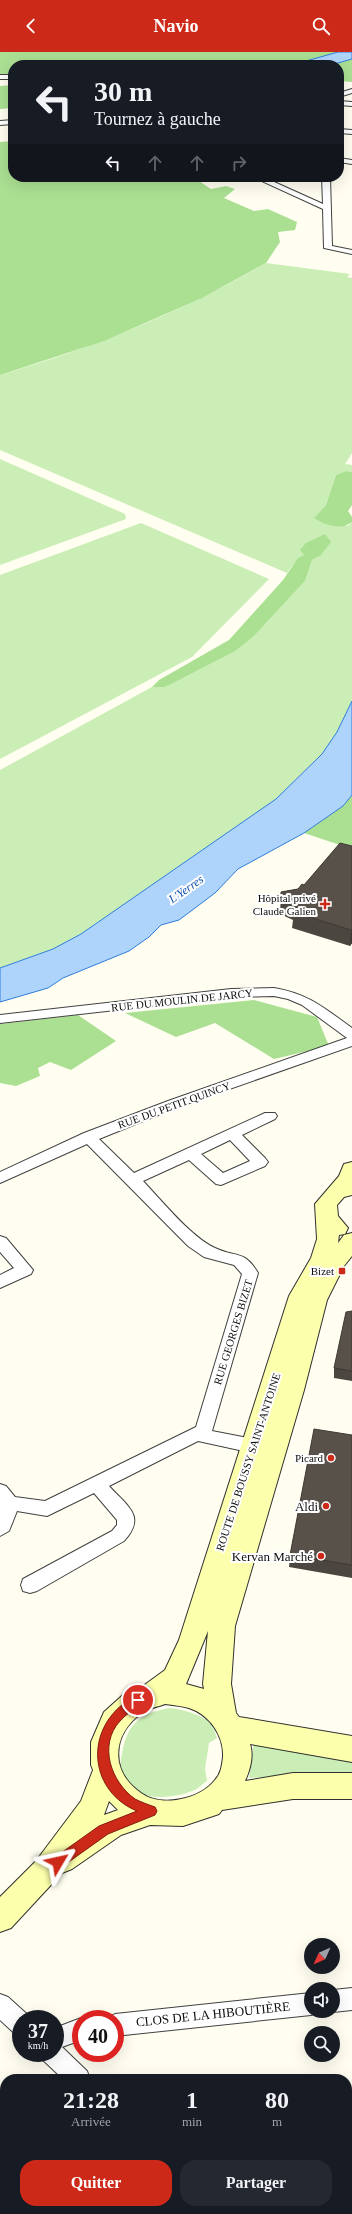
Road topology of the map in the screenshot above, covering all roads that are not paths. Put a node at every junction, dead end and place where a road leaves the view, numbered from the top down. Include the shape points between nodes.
1 (268, 182) edge
2 (326, 182) edge
3 (326, 208) junction
4 (352, 252) edge
5 (0, 1019) edge
6 (352, 1036) edge
7 (352, 1041) edge
8 (270, 1116) dead end
9 (232, 1134) junction
10 (89, 1137) junction
11 (191, 1152) junction
12 (352, 1169) edge
13 (0, 1178) edge
14 (132, 1180) junction
15 (344, 1190) edge
16 (327, 1218) junction
17 (352, 1234) edge
18 (352, 1241) edge
19 (0, 1242) edge
20 (0, 1282) edge
21 (202, 1435) junction
22 (253, 1446) junction
23 (97, 1484) junction
24 (5, 1497) edge
25 (0, 1529) edge
26 (30, 1585) dead end
27 (150, 1695) junction
28 (227, 1720) junction
29 (352, 1749) edge
30 (106, 1772) junction
31 (352, 1786) edge
32 (217, 1798) junction
33 (151, 1811) junction
34 (46, 1871) junction
35 (0, 1918) edge
36 (352, 1999) edge
37 (340, 2000) edge
38 (0, 2005) edge
39 (304, 2005) edge
40 (12, 2016) edge
41 (124, 2024) edge
42 (61, 2062) edge
43 (74, 2074) edge

1 - 3 street
2 - 3 street
3 - 4 street via 328,248
5 - 6 street, RUE DU MOULIN DE JARCY via 231,993 274,992 291,995 307,1002
7 - 10 street, RUE DU PETIT QUINCY via 173,1104
8 - 9 street
9 - 11 street
9 - 11 street via 260,1162 221,1180
10 - 13 street, RUE DU PETIT QUINCY
10 - 14 street, RUE GEORGES BIZET
11 - 14 street
12 - 15 main road, ROUTE DE BOUSSY SAINT-ANTOINE
14 - 21 street, RUE GEORGES BIZET via 194,1242 210,1253 240,1261 250,1274
15 - 16 main road, ROUTE DE BOUSSY SAINT-ANTOINE via 330,1198 326,1204
16 - 17 main road via 334,1226
16 - 22 main road, ROUTE DE BOUSSY SAINT-ANTOINE via 328,1239 322,1258 300,1296
18 - 28 main road, ROUTE DE BOUSSY SAINT-ANTOINE via 336,1262 316,1300 222,1626 217,1684
19 - 20 street via 24,1270
21 - 22 street
21 - 23 street via 196,1434
22 - 27 main road, ROUTE DE BOUSSY SAINT-ANTOINE via 192,1640 175,1678
23 - 24 street via 47,1509
23 - 26 street via 126,1518 126,1526 118,1536
24 - 25 street via 4,1526
27 - 28 main road via 165,1692 196,1697 210,1704
27 - 30 main road via 126,1707 109,1728 104,1742
28 - 29 main road
28 - 32 main road via 238,1746 237,1764 230,1782
30 - 33 main road via 116,1789 131,1803
30 - 34 main road via 92,1808
31 - 32 main road via 293,1786
32 - 33 main road via 198,1809 183,1813
33 - 34 main road via 112,1825
34 - 35 main road
36 - 37 street
38 - 40 street
39 - 41 street, CLOS DE LA HIBOUTIÈRE
42 - 43 street

